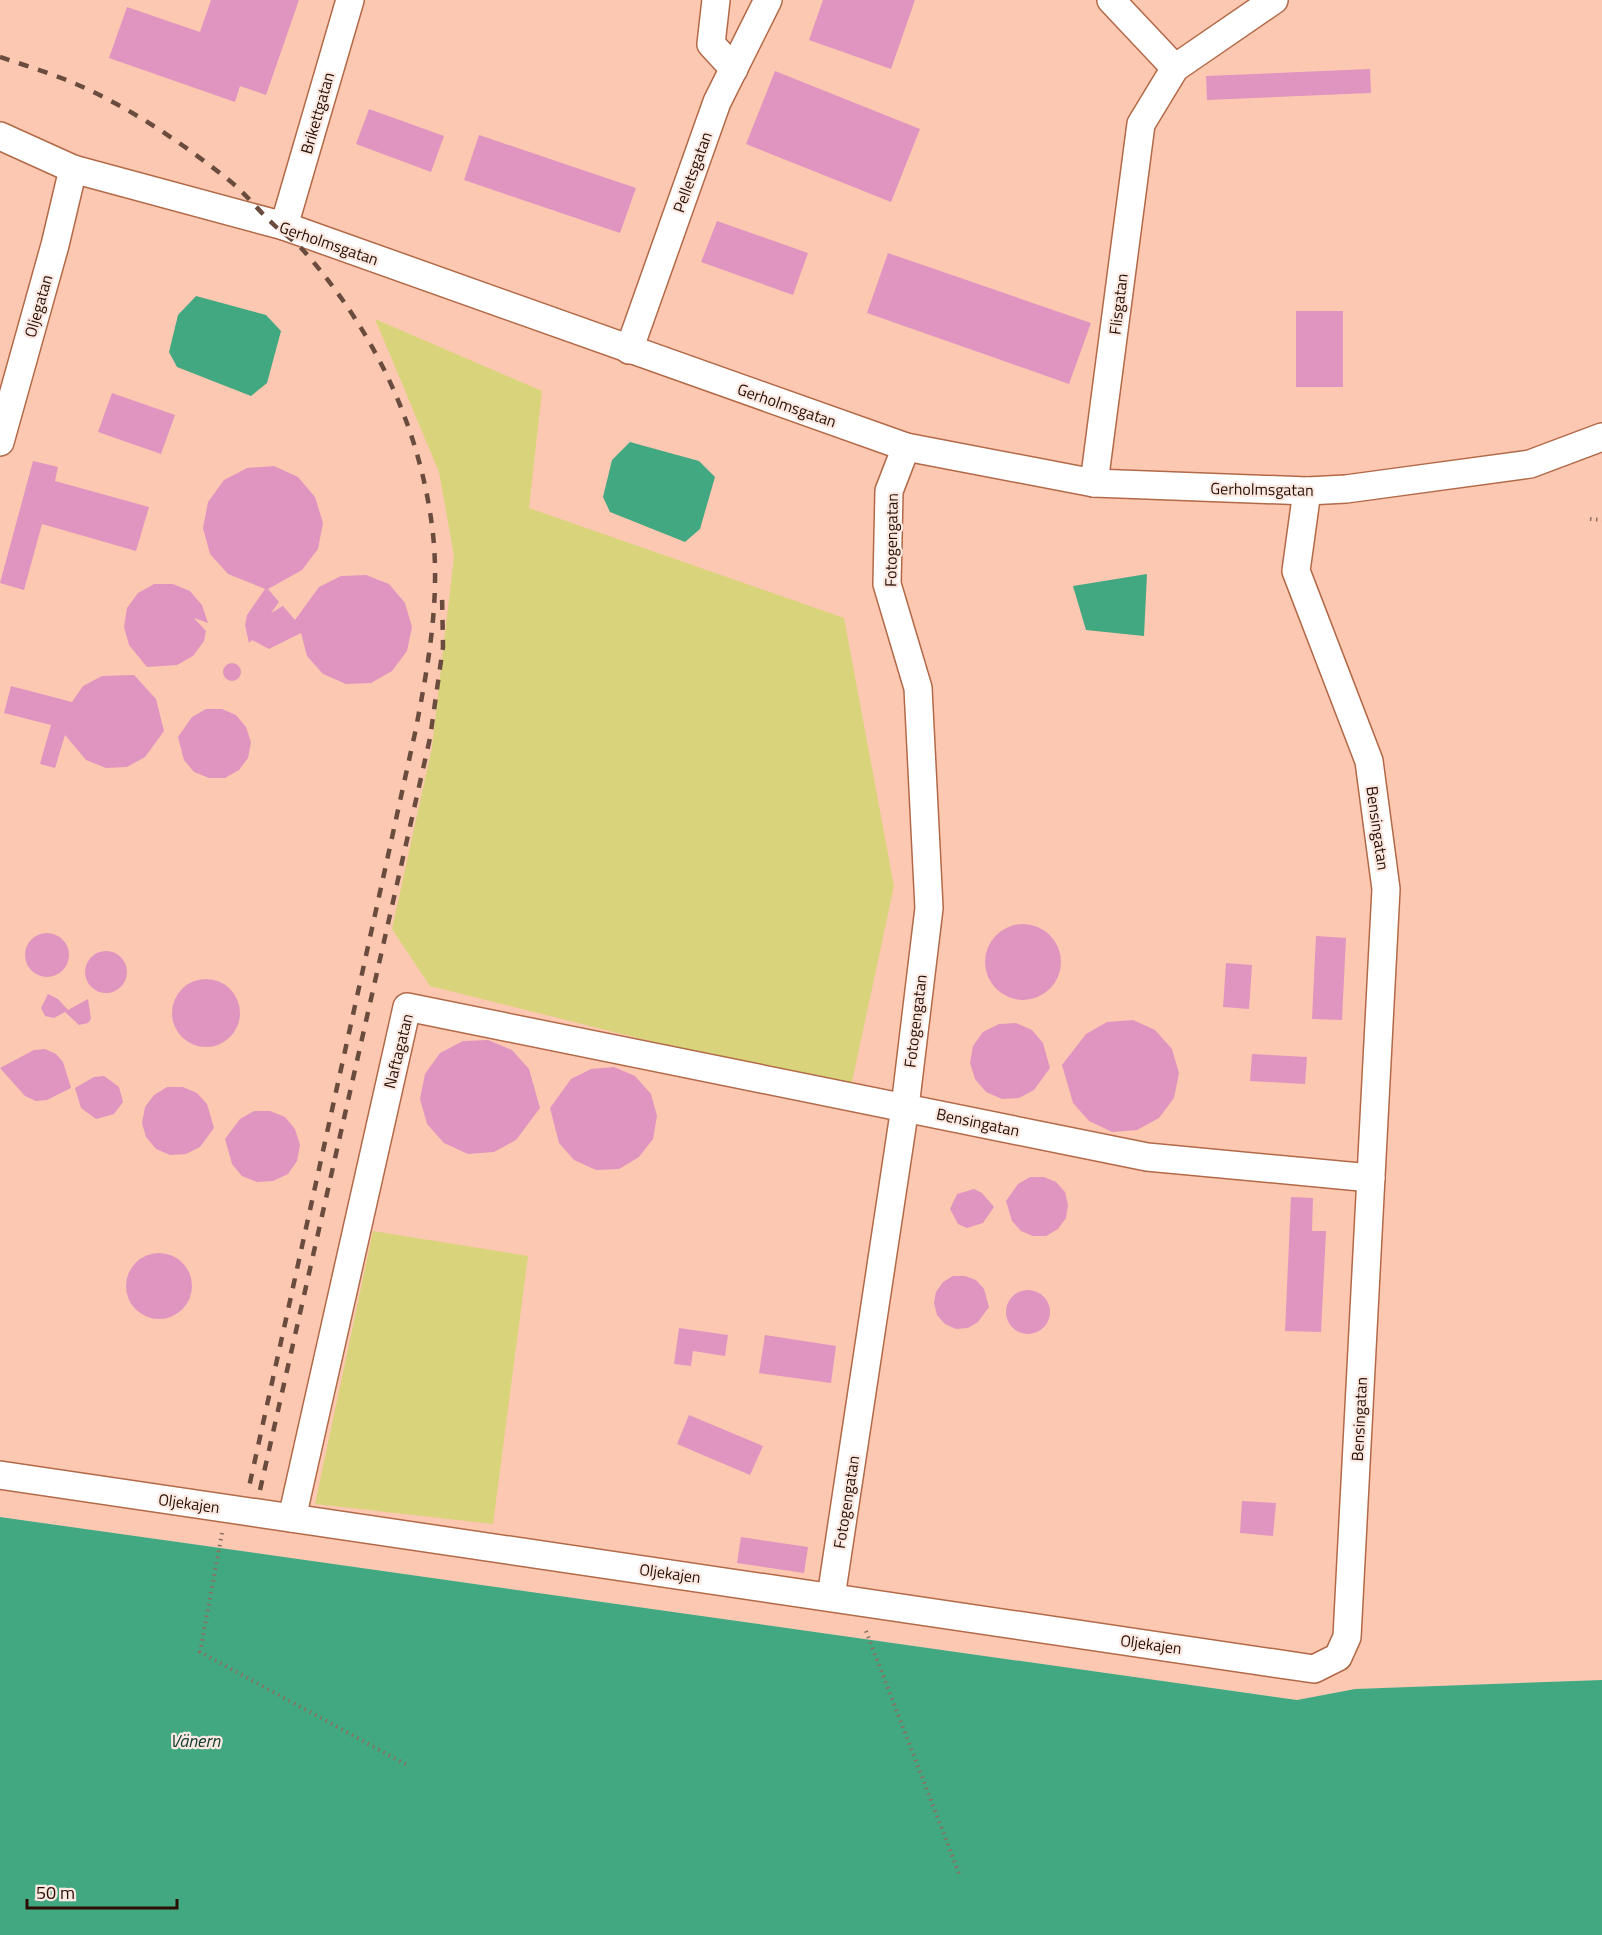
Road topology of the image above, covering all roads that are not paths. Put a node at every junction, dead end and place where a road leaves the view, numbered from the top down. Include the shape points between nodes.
1 (350, 0) edge
2 (716, 0) edge
3 (768, 0) edge
4 (1111, 0) edge
5 (1274, 0) edge
6 (1175, 68) junction
7 (734, 69) junction
8 (0, 136) edge
9 (73, 169) junction
10 (284, 226) junction
11 (629, 350) junction
12 (1602, 436) edge
13 (0, 442) edge
14 (906, 447) junction
15 (1094, 483) junction
16 (1307, 491) junction
17 (905, 1107) junction
18 (1371, 1178) junction
19 (0, 1475) edge
20 (292, 1518) junction
21 (831, 1597) junction
22 (1338, 1657) joint

1 - 10 lane, Brikettgatan
2 - 7 lane via 711,44
3 - 7 lane, Pelletsgatan
4 - 6 lane
5 - 6 lane
6 - 15 lane, Flisgatan via 1141,124
7 - 11 lane, Pelletsgatan via 717,102
8 - 9 lane, Gerholmsgatan
9 - 10 lane, Gerholmsgatan
9 - 13 lane, Oljegatan
10 - 11 lane, Gerholmsgatan
11 - 14 lane, Gerholmsgatan
12 - 16 lane, Gerholmsgatan via 1530,464
14 - 15 lane, Gerholmsgatan
14 - 17 lane, Fotogengatan via 889,491 887,584 918,688 929,908
15 - 16 lane, Gerholmsgatan
16 - 18 lane, Bensingatan via 1296,571 1369,761 1386,889
17 - 18 lane, Bensingatan via 1147,1157
17 - 20 lane, Naftagatan via 407,1007
17 - 21 lane, Fotogengatan
18 - 22 lane, Bensingatan via 1347,1637
19 - 20 lane, Oljekajen
20 - 21 lane, Oljekajen
21 - 22 lane, Oljekajen via 1314,1669

